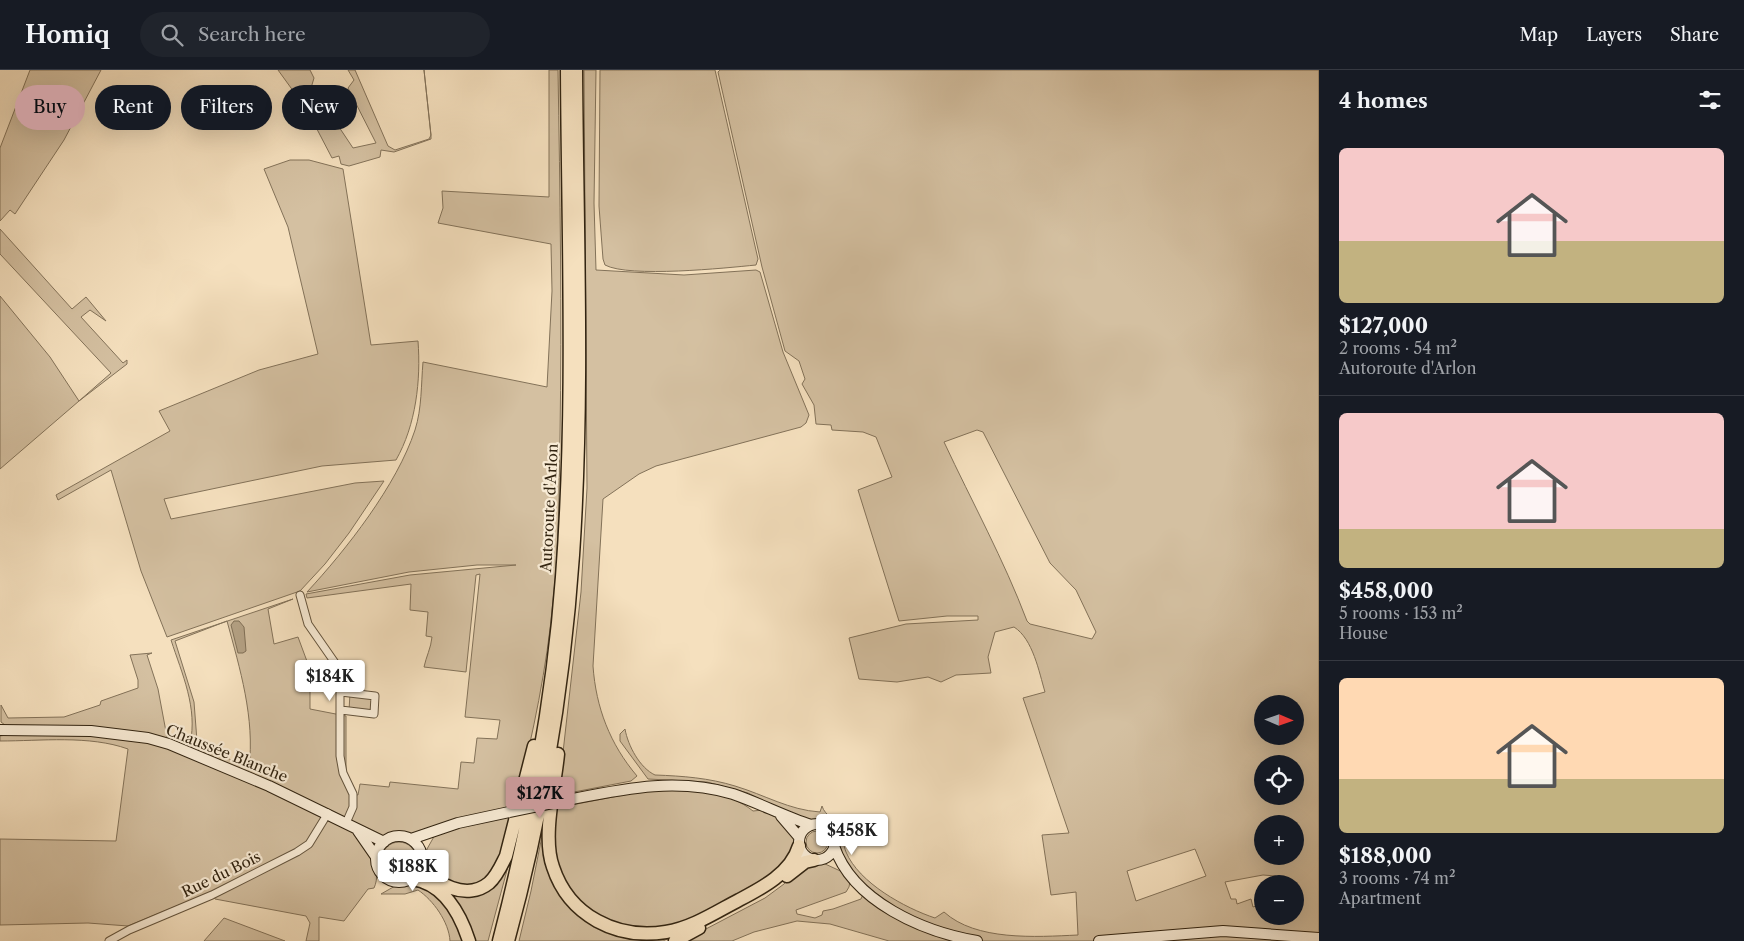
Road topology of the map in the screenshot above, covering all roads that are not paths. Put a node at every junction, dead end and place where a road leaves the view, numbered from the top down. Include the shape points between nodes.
1 (566, 70) edge
2 (576, 70) edge
3 (300, 595) dead end
4 (562, 679) junction
5 (341, 692) junction
6 (341, 710) junction
7 (546, 722) junction
8 (0, 730) edge
9 (328, 813) junction
10 (778, 813) junction
11 (811, 825) junction
12 (350, 826) junction
13 (436, 832) junction
14 (411, 839) junction
15 (799, 841) junction
16 (384, 842) junction
17 (834, 846) junction
18 (376, 857) junction
19 (422, 857) junction
20 (818, 860) junction
21 (850, 876) junction
22 (412, 879) junction
23 (1319, 938) edge
24 (110, 941) edge
25 (469, 941) edge
26 (499, 941) edge
27 (508, 941) edge
28 (675, 941) edge
29 (977, 941) edge
30 (1099, 941) edge

1 - 7 highway, Autoroute d'Arlon via 569,452 562,577
2 - 4 highway, Autoroute d'Arlon via 578,452
3 - 5 street via 308,624 340,670
4 - 15 highway via 564,704 549,841 552,866 576,907 600,924 622,932 644,934 668,932 696,923 758,890 779,874 792,863
4 - 27 highway, Autoroute d'Arlon via 546,779
5 - 6 street
5 - 6 street via 375,696 374,714
6 - 12 street via 342,773 353,794
7 - 19 highway via 537,735 506,856 498,873 482,888 460,890 428,874
7 - 26 highway, Autoroute d'Arlon via 523,842
8 - 9 main road, Chaussée Blanche via 91,731 148,738 197,754
9 - 12 main road, Chaussée Blanche
9 - 24 street, Rue du Bois via 309,844 297,852
10 - 11 main road
10 - 13 main road, bridge via 732,794 681,785 639,787 458,823
10 - 15 main road
11 - 15 main road
11 - 17 main road via 822,824 831,830
12 - 16 main road, Chaussée Blanche
12 - 18 main road via 370,845
13 - 14 main road
13 - 19 main road
14 - 16 main road via 397,836
14 - 19 main road
15 - 20 main road via 805,856
16 - 18 main road
17 - 20 main road via 830,855
17 - 21 main road
18 - 22 main road via 378,869 386,878 399,882
19 - 22 main road
20 - 21 main road via 831,863
20 - 28 highway via 805,862 762,894
21 - 29 main road via 899,914 940,932
22 - 25 highway via 430,882 437,888 459,916
23 - 30 main road via 1223,931

